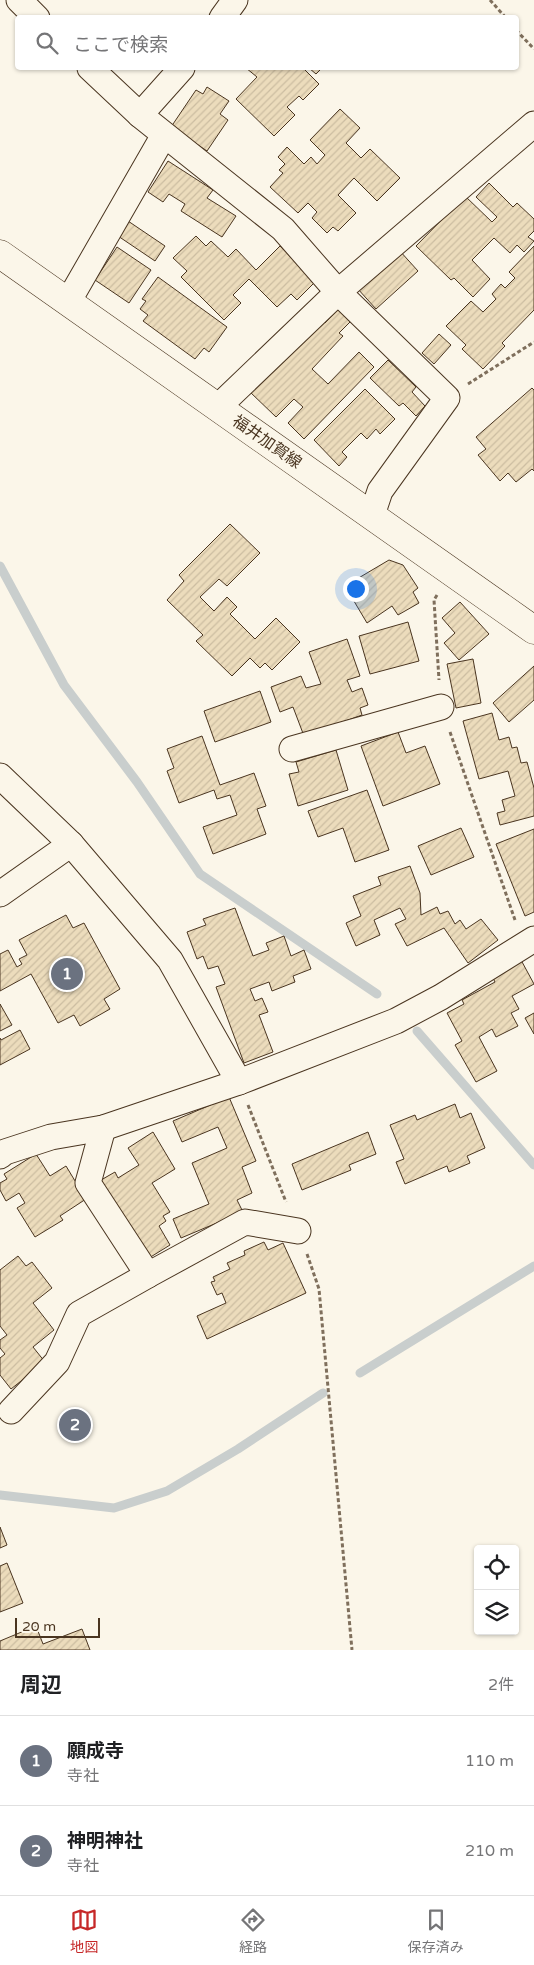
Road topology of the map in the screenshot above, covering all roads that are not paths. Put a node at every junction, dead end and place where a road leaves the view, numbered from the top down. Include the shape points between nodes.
1 (19, 0) edge
2 (235, 0) edge
3 (35, 15) edge
4 (224, 15) edge
5 (92, 70) edge
6 (180, 70) edge
7 (140, 116) junction
8 (534, 124) edge
9 (164, 135) junction
10 (0, 254) edge
11 (338, 292) junction
12 (68, 302) junction
13 (218, 407) junction
14 (372, 515) junction
15 (534, 630) edge
16 (441, 706) road end
17 (292, 749) dead end
18 (0, 776) edge
19 (71, 844) junction
20 (0, 894) edge
21 (529, 942) edge
22 (239, 1082) junction
23 (103, 1128) junction
24 (2, 1151) edge
25 (298, 1231) road end
26 (148, 1275) junction
27 (4, 1409) edge

1 - 3 street
2 - 4 street
5 - 7 street
6 - 7 street
7 - 9 street
8 - 11 street
9 - 11 street via 283,228
9 - 12 street
10 - 12 main road, 福井加賀線
11 - 13 street
11 - 14 street via 447,398 380,491
12 - 13 main road, 福井加賀線
13 - 14 main road, 福井加賀線
14 - 15 main road, 福井加賀線
16 - 17 street
18 - 19 street
19 - 20 street
19 - 22 street via 170,960
21 - 22 street via 396,1021
22 - 23 street
23 - 24 street via 51,1137
23 - 26 street via 88,1183
25 - 26 street via 245,1222
26 - 27 street via 79,1314 57,1362

